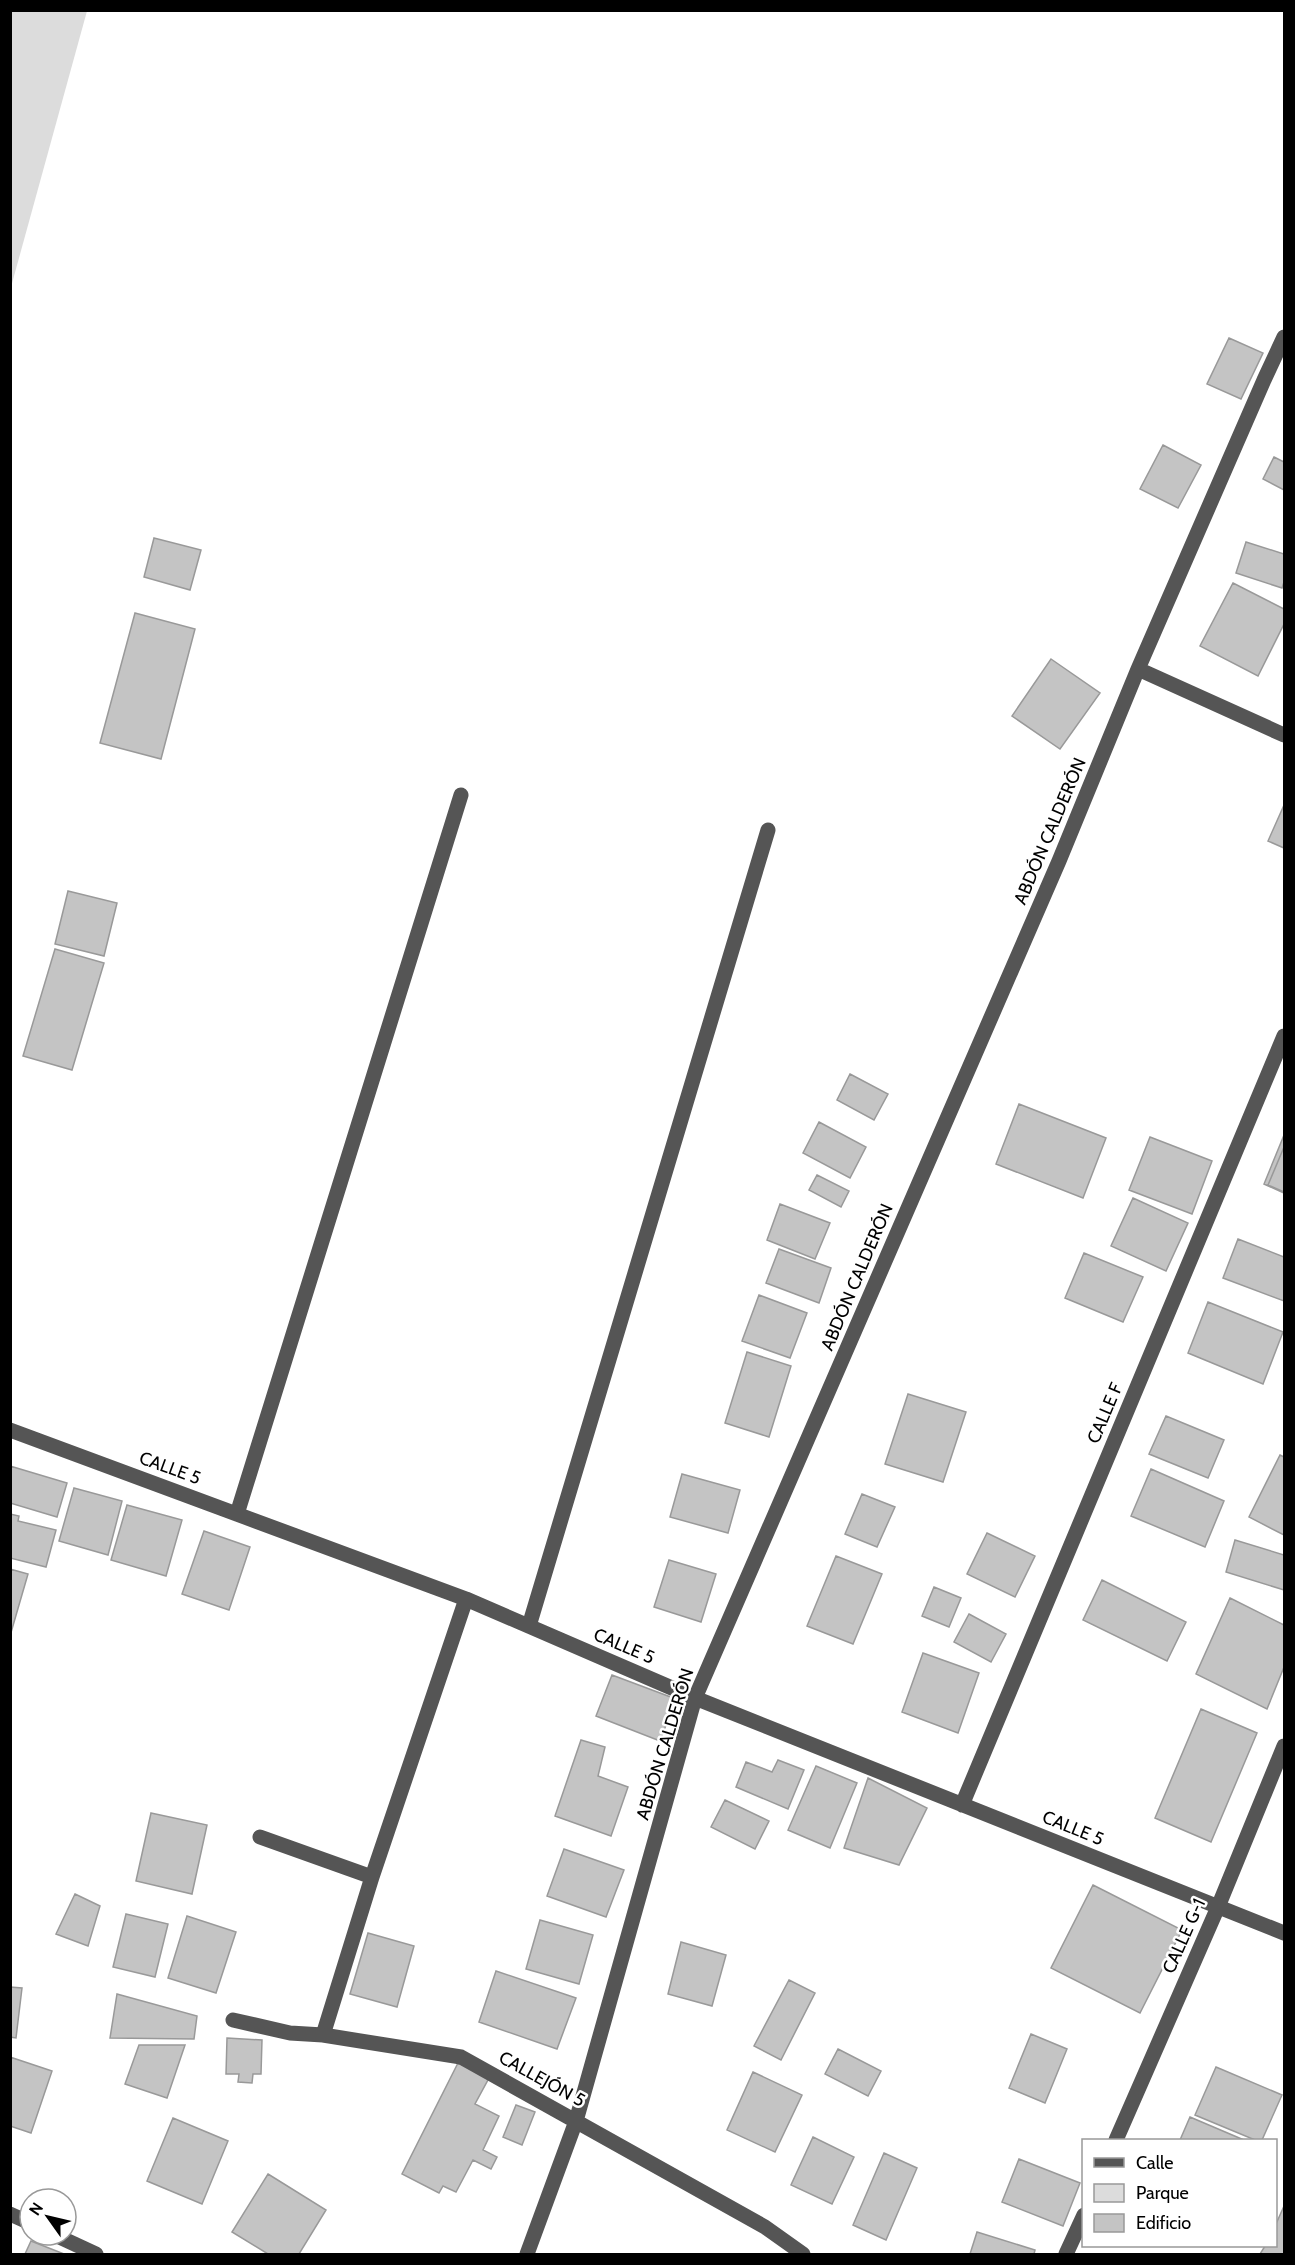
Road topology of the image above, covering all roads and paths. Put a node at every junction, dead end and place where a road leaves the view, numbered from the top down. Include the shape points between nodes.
1 (1284, 336) edge
2 (1138, 669) junction
3 (1284, 735) edge
4 (461, 795) dead end
5 (768, 830) dead end
6 (1284, 1036) edge
7 (10, 1430) edge
8 (237, 1514) junction
9 (466, 1599) junction
10 (529, 1626) junction
11 (695, 1698) junction
12 (1284, 1746) edge
13 (962, 1805) junction
14 (260, 1837) dead end
15 (372, 1877) junction
16 (1218, 1907) junction
17 (1284, 1933) edge
18 (232, 2020) dead end
19 (323, 2035) junction
20 (576, 2121) junction
21 (1116, 2139) edge
22 (1082, 2217) edge
23 (78, 2246) edge
24 (96, 2254) edge
25 (527, 2254) edge
26 (803, 2254) edge
27 (1066, 2254) edge

1 - 2 street, ABDÓN CALDERÓN
2 - 3 street
2 - 11 street, ABDÓN CALDERÓN via 1059,861
4 - 8 street
5 - 10 street
6 - 13 street, CALLE F
7 - 8 street, CALLE 5
8 - 9 street, CALLE 5
9 - 10 street, CALLE 5
9 - 15 street
10 - 11 street, CALLE 5
11 - 13 street, CALLE 5
11 - 20 street, ABDÓN CALDERÓN
12 - 16 street, CALLE G-1
13 - 16 street, CALLE 5
14 - 15 street
15 - 19 street
16 - 17 street, CALLE 5
16 - 21 street, CALLE G-1
18 - 19 street, CALLEJÓN 5 via 290,2033
19 - 20 street, CALLEJÓN 5 via 461,2057
20 - 25 street, ABDÓN CALDERÓN
20 - 26 street, CALLEJÓN 5 via 765,2227
22 - 27 street
23 - 24 street

